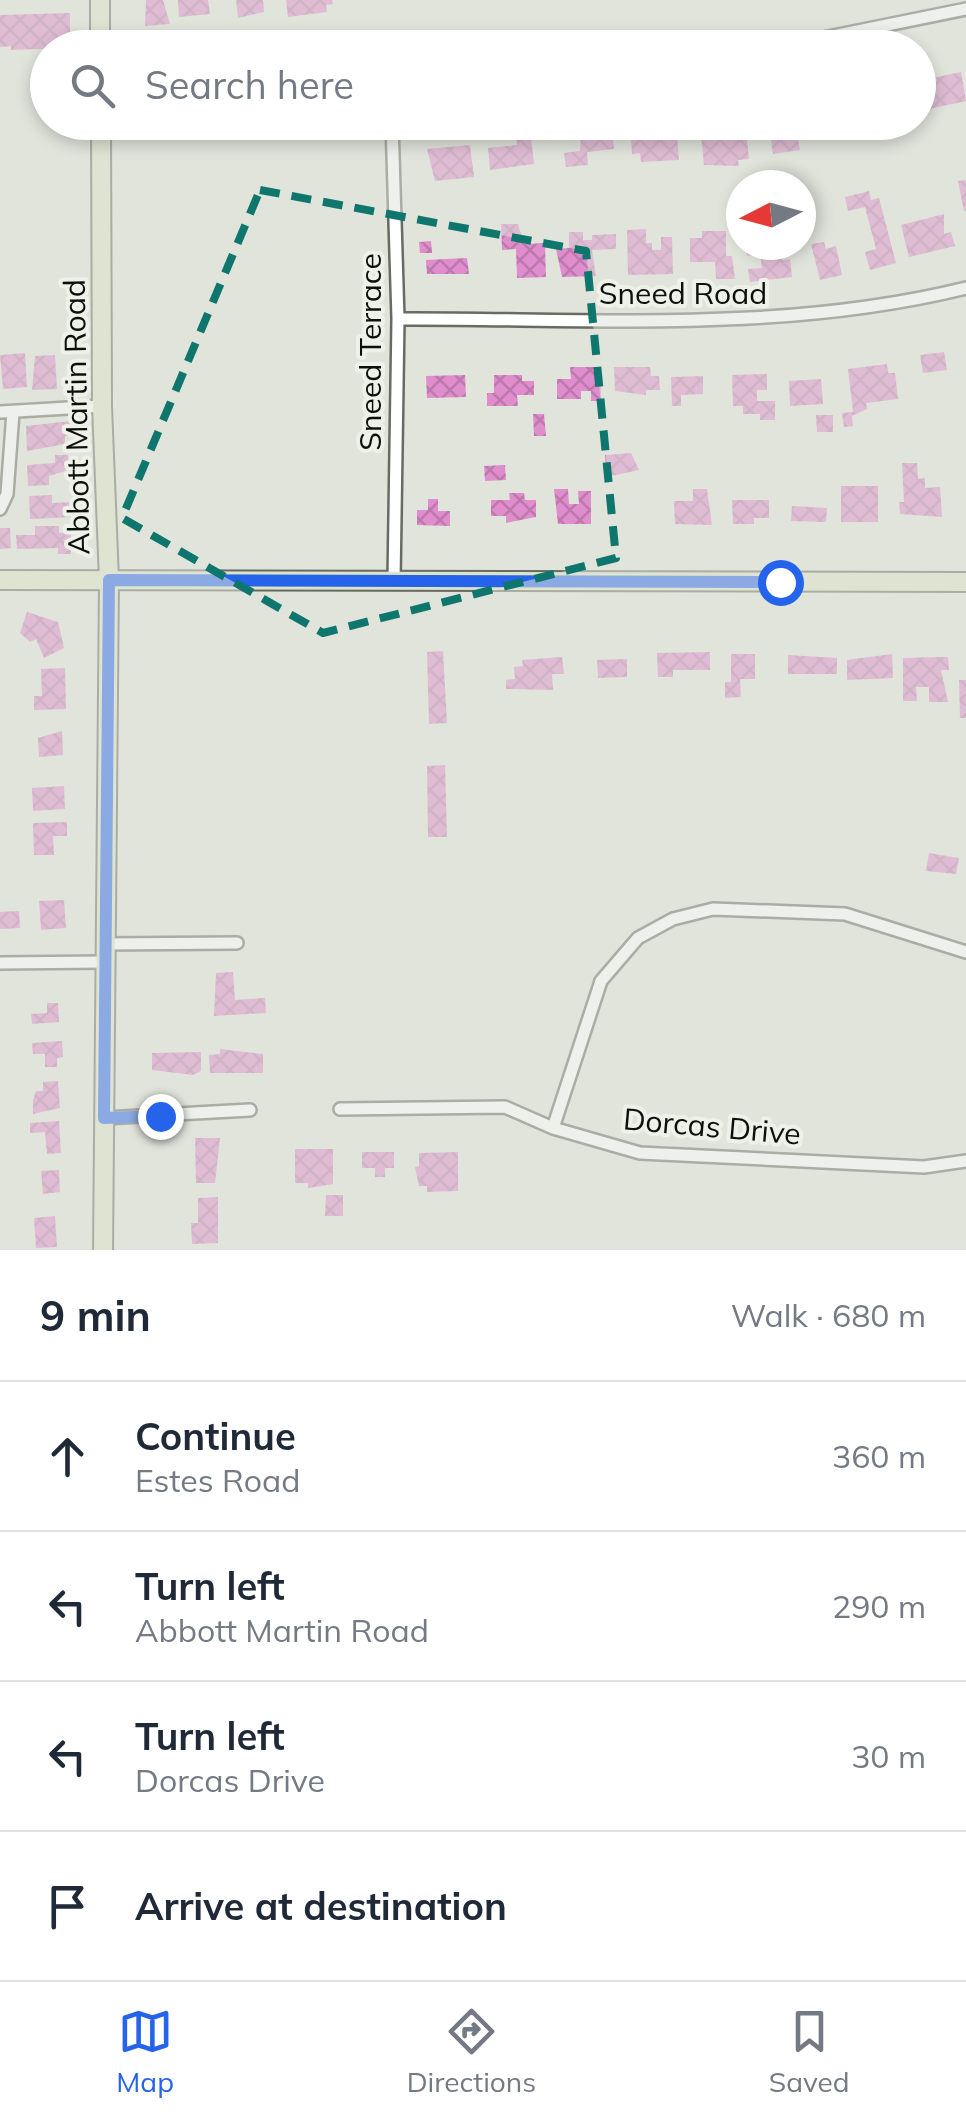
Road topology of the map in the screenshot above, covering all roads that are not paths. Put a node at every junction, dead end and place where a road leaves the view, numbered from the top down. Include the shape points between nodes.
1 (100, 0) edge
2 (966, 9) edge
3 (100, 30) edge
4 (863, 30) edge
5 (100, 140) edge
6 (393, 140) edge
7 (966, 288) edge
8 (398, 319) junction
9 (102, 406) junction
10 (7, 412) edge
11 (0, 508) edge
12 (0, 580) edge
13 (109, 580) junction
14 (394, 581) junction
15 (966, 582) edge
16 (237, 942) dead end
17 (966, 952) edge
18 (103, 953) junction
19 (0, 964) edge
20 (340, 1109) dead end
21 (250, 1110) dead end
22 (104, 1118) junction
23 (553, 1128) junction
24 (966, 1161) edge
25 (103, 1250) edge

1 - 3 main road
2 - 4 street
5 - 9 main road, Abbott Martin Road
6 - 8 street, Sneed Terrace
7 - 8 street, Sneed Road via 785,318
8 - 14 street, Sneed Terrace
9 - 10 street
9 - 13 main road, Abbott Martin Road
10 - 11 street via 7,494
12 - 13 main road
13 - 14 main road
13 - 18 main road, Abbott Martin Road
14 - 15 main road
16 - 18 street
17 - 23 street via 845,914 714,909 673,919 638,938 601,982
18 - 19 street
18 - 22 main road, Abbott Martin Road
20 - 23 street, Dorcas Drive via 505,1107
21 - 22 street
22 - 25 main road, Abbott Martin Road
23 - 24 street, Dorcas Drive via 640,1152 924,1167

